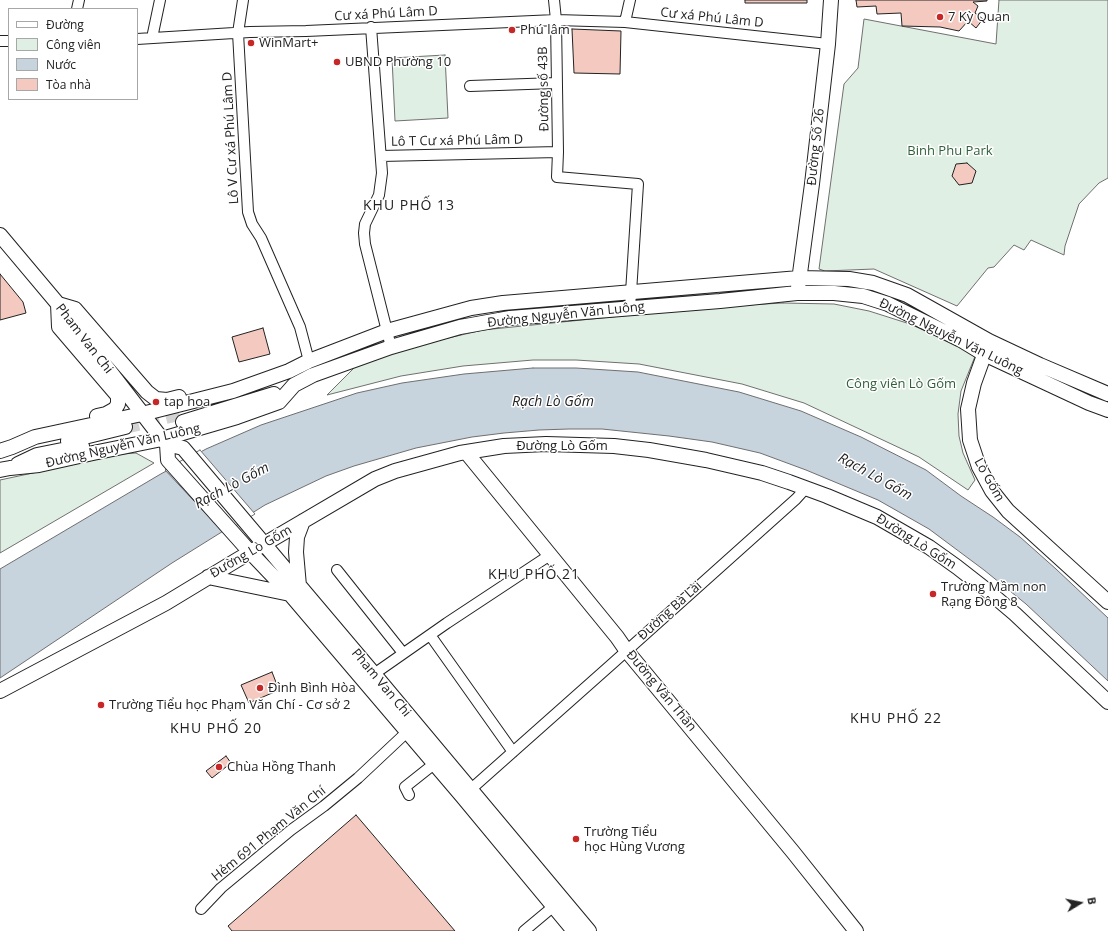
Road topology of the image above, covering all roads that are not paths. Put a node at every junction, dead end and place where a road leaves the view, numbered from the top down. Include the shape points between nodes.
1 (160, 0) edge
2 (243, 0) edge
3 (554, 0) edge
4 (630, 0) edge
5 (831, 0) edge
6 (556, 20) junction
7 (625, 22) junction
8 (371, 27) junction
9 (238, 33) junction
10 (152, 38) junction
11 (138, 39) edge
12 (828, 44) junction
13 (556, 83) junction
14 (470, 86) dead end
15 (558, 152) junction
16 (381, 156) junction
17 (0, 235) edge
18 (799, 278) junction
19 (632, 293) junction
20 (797, 293) junction
21 (58, 304) junction
22 (630, 308) junction
23 (387, 331) junction
24 (989, 341) junction
25 (391, 347) junction
26 (984, 354) junction
27 (309, 361) junction
28 (289, 371) junction
29 (294, 385) junction
30 (1108, 394) edge
31 (1108, 410) edge
32 (142, 414) junction
33 (164, 442) junction
34 (6, 449) edge
35 (466, 452) junction
36 (5, 469) edge
37 (806, 488) junction
38 (303, 521) junction
39 (264, 544) junction
40 (250, 552) junction
41 (550, 555) junction
42 (337, 570) dead end
43 (208, 577) junction
44 (295, 590) junction
45 (1108, 602) edge
46 (430, 635) junction
47 (626, 650) junction
48 (403, 653) junction
49 (374, 674) junction
50 (0, 691) edge
51 (1108, 702) edge
52 (407, 732) junction
53 (514, 752) junction
54 (434, 764) junction
55 (466, 793) junction
56 (409, 795) dead end
57 (554, 906) junction
58 (201, 908) dead end
59 (524, 931) edge
60 (574, 931) edge
61 (589, 931) edge
62 (856, 931) edge

1 - 10 street
2 - 9 street, Lô V Cư xá Phú Lâm D
3 - 6 street, Đường số 43B
4 - 7 street
5 - 12 main road, Đường Số 26
6 - 7 street, Cư xá Phú Lâm D
6 - 8 street, Cư xá Phú Lâm D
6 - 13 street, Đường số 43B
7 - 12 street, Cư xá Phú Lâm D
8 - 9 street, Cư xá Phú Lâm D
8 - 16 street
9 - 10 street, Cư xá Phú Lâm D
9 - 27 street, Lô V Cư xá Phú Lâm D via 248,212 300,327
10 - 11 street, Cư xá Phú Lâm D
12 - 18 main road, Đường Số 26
13 - 14 street
13 - 15 street, Đường số 43B
15 - 16 street, Lô T Cư xá Phú Lâm D
15 - 19 street, Đường số 43B via 557,177 638,184
16 - 23 street via 382,173 378,195 365,224 364,233
17 - 21 main road, Pham Van Chi
18 - 19 main road, Đường Nguyễn Văn Luông
18 - 20 main road, Đường Số 26
18 - 24 main road, Đường Nguyễn Văn Luông via 873,282 907,295
19 - 22 street
19 - 23 main road, Đường Nguyễn Văn Luông via 503,303 471,308
20 - 22 main road, Đường Nguyễn Văn Luông
20 - 26 main road, Đường Nguyễn Văn Luông via 863,296 888,304
21 - 28 main road via 75,309 147,392 156,399 167,400 201,392 275,370
21 - 32 main road, Pham Van Chi
21 - 34 main road via 59,327 118,396 118,404 106,414 28,432
22 - 25 main road, Đường Nguyễn Văn Luông via 510,318 460,327
23 - 25 street
23 - 27 main road, Đường Nguyễn Văn Luông
24 - 26 main road, Lò Gốm
24 - 30 main road, Đường Nguyễn Văn Luông
25 - 29 main road, Đường Nguyễn Văn Luông via 313,375
26 - 31 main road, Đường Nguyễn Văn Luông
26 - 45 main road, Lò Gốm via 968,409 970,440 979,467 992,491 1008,511
27 - 28 main road, Đường Nguyễn Văn Luông
28 - 29 main road via 276,380 182,418 278,393
28 - 32 main road, Đường Nguyễn Văn Luông via 214,396
29 - 33 main road, Đường Nguyễn Văn Luông via 278,402
32 - 33 main road, Pham Van Chi
32 - 34 main road, Đường Nguyễn Văn Luông via 35,437
33 - 36 main road, Đường Nguyễn Văn Luông
33 - 39 main road, Pham Van Chi via 183,448
33 - 40 main road, Pham Van Chi via 168,460
34 - 36 main road via 35,449 126,432 37,455
35 - 37 main road, Đường Lò Gốm via 504,446 546,444 628,448 720,463 762,473
35 - 38 main road, Đường Lò Gốm via 388,473
35 - 41 main road, Đường Văn Thân
37 - 47 street, Đường Bà Lài
37 - 51 main road, Đường Lò Gốm via 877,517 934,550 1015,614
38 - 39 main road, Đường Lò Gốm
38 - 44 main road via 296,545
39 - 40 main road, Đường Lò Gốm
39 - 44 main road, Pham Van Chi
40 - 43 main road, Đường Lò Gốm
40 - 44 main road, Pham Van Chi
41 - 46 street
41 - 47 main road, Đường Văn Thân
42 - 48 street
43 - 44 main road
43 - 50 main road, Đường Lò Gốm via 147,614
44 - 49 main road, Pham Van Chi
44 - 52 main road, Pham Van Chi
46 - 48 street
46 - 53 street
47 - 53 street, Đường Bà Lài
47 - 62 main road, Đường Văn Thân
48 - 49 street
49 - 55 main road, Pham Van Chi
52 - 54 main road, Pham Van Chi
52 - 58 street, Hẻm 691 Phạm Văn Chí via 358,778 291,830
53 - 55 street, Đường Bà Lài
54 - 55 main road, Pham Van Chi
54 - 56 street via 405,787
55 - 57 main road, Pham Van Chi
55 - 61 main road, Pham Van Chi
57 - 59 street
57 - 60 main road, Pham Van Chi

